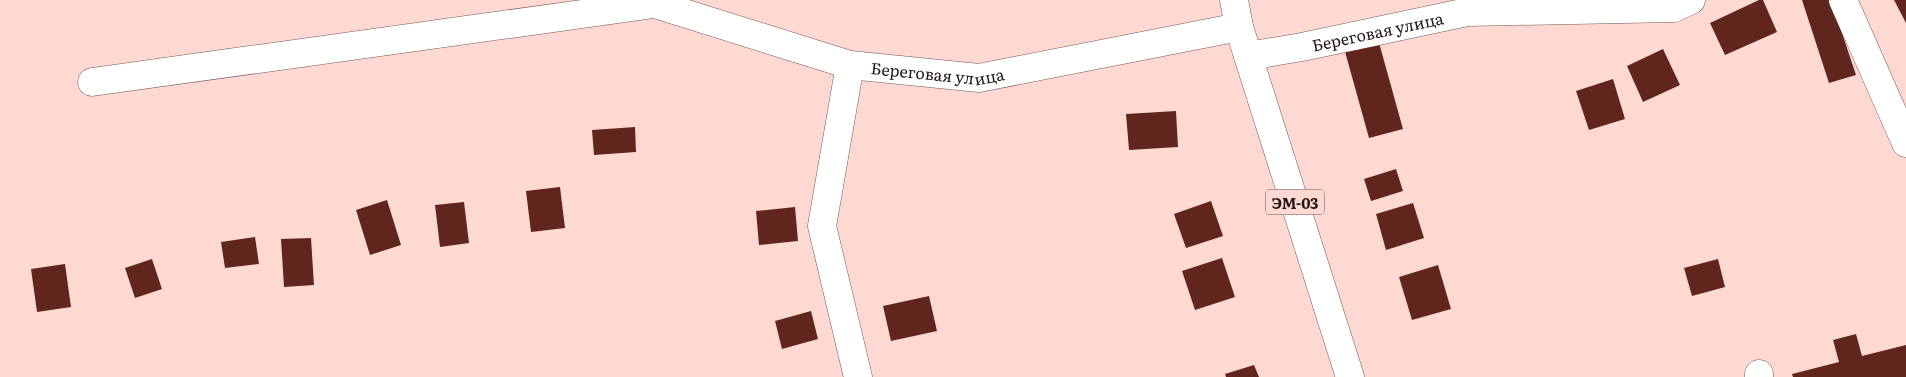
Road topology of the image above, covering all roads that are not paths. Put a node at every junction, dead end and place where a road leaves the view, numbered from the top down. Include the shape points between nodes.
1 (1227, 0) edge
2 (1234, 0) edge
3 (1691, 0) edge
4 (1843, 0) edge
5 (648, 2) edge
6 (1240, 27) junction
7 (1248, 56) junction
8 (850, 65) junction
9 (92, 82) dead end
10 (1906, 144) edge
11 (858, 377) edge
12 (1350, 377) edge

1 - 6 main road, ЭМ-03
2 - 6 main road, ЭМ-03
3 - 7 main road, Береговая улица via 1674,8 1467,12
4 - 10 main road
5 - 8 main road, Береговая улица
5 - 9 main road
6 - 7 main road, ЭМ-03
6 - 8 main road, Береговая улица via 979,78
7 - 12 main road, ЭМ-03
8 - 11 main road via 822,226

